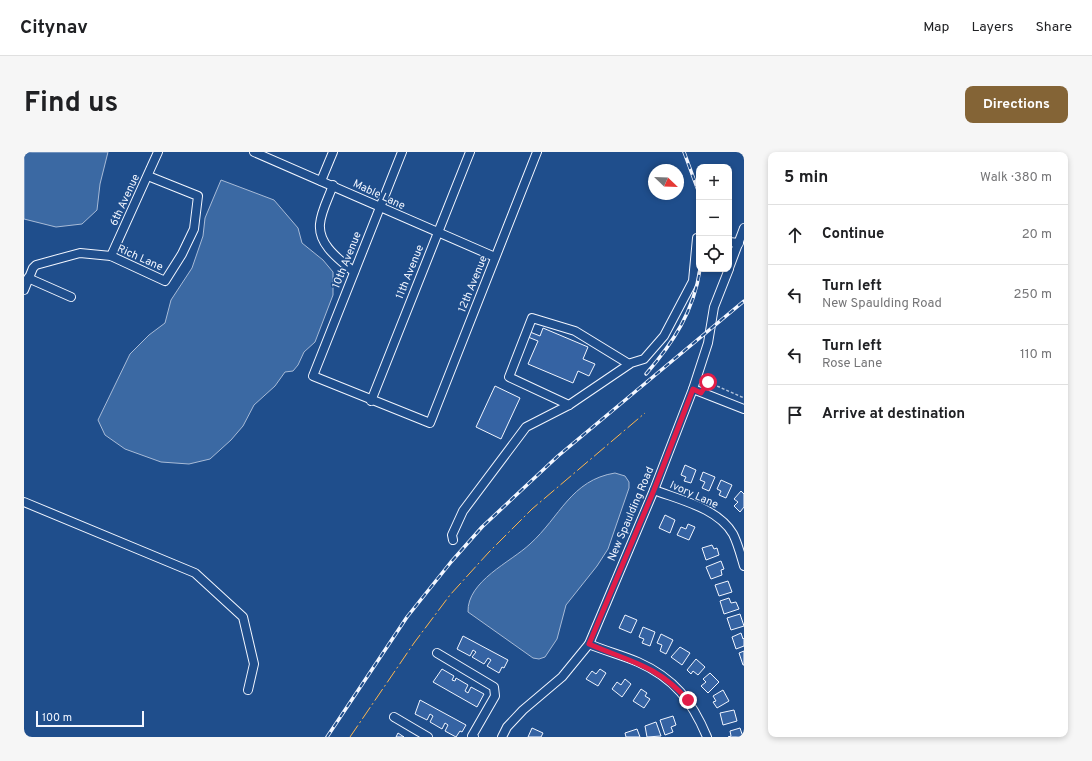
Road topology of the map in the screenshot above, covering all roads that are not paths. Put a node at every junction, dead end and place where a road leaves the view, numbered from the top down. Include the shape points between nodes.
1 (158, 152) edge
2 (254, 152) edge
3 (333, 152) edge
4 (402, 152) edge
5 (470, 152) edge
6 (537, 152) edge
7 (265, 154) edge
8 (148, 176) junction
9 (321, 181) junction
10 (333, 186) junction
11 (380, 207) junction
12 (744, 228) edge
13 (438, 233) junction
14 (732, 242) edge
15 (739, 243) junction
16 (111, 256) junction
17 (696, 256) edge
18 (496, 257) junction
19 (732, 261) edge
20 (354, 272) junction
21 (728, 272) edge
22 (28, 278) junction
23 (24, 290) edge
24 (71, 297) dead end
25 (629, 364) junction
26 (693, 389) junction
27 (371, 401) junction
28 (569, 405) junction
29 (744, 410) edge
30 (654, 490) junction
31 (24, 502) edge
32 (453, 540) dead end
33 (744, 566) edge
34 (589, 644) junction
35 (437, 653) dead end
36 (248, 690) dead end
37 (394, 717) dead end
38 (428, 737) edge
39 (473, 737) edge
40 (502, 737) edge
41 (707, 737) edge

1 - 8 street, 6th Avenue
2 - 7 street, Mable Lane
3 - 9 street
4 - 11 street, 10th Avenue
5 - 13 street, 11th Avenue
6 - 18 street, 12th Avenue
7 - 9 street, Mable Lane
8 - 16 street, 6th Avenue
8 - 16 street, Rich Lane via 198,196 194,229 165,281
9 - 10 street, Mable Lane
10 - 11 street, Mable Lane
10 - 20 street via 320,223 321,238 333,254
11 - 13 street, Mable Lane
11 - 20 street, 10th Avenue
12 - 15 street, New Spaulding Road
13 - 18 street, Mable Lane
13 - 27 street, 11th Avenue
14 - 15 street
15 - 19 street, New Spaulding Road
16 - 22 street, Rich Lane via 80,254 36,265
17 - 25 street via 693,282 664,336 644,359
18 - 27 street, 12th Avenue via 430,424
20 - 27 street, 10th Avenue via 313,376
21 - 26 street, New Spaulding Road via 714,307 708,343
22 - 23 street
22 - 24 street
25 - 28 street
25 - 28 street via 575,331 532,318 509,377
26 - 29 street
26 - 30 street, New Spaulding Road
28 - 32 street via 526,427 463,511 452,534
30 - 33 street, Ivory Lane via 701,509 723,522 732,534
30 - 34 street, New Spaulding Road
31 - 36 street via 195,573 243,617 254,664
34 - 40 street, New Spaulding Road via 562,677 507,727
34 - 41 street via 638,662 665,678 688,700
35 - 39 street via 494,687 495,696
37 - 38 street

